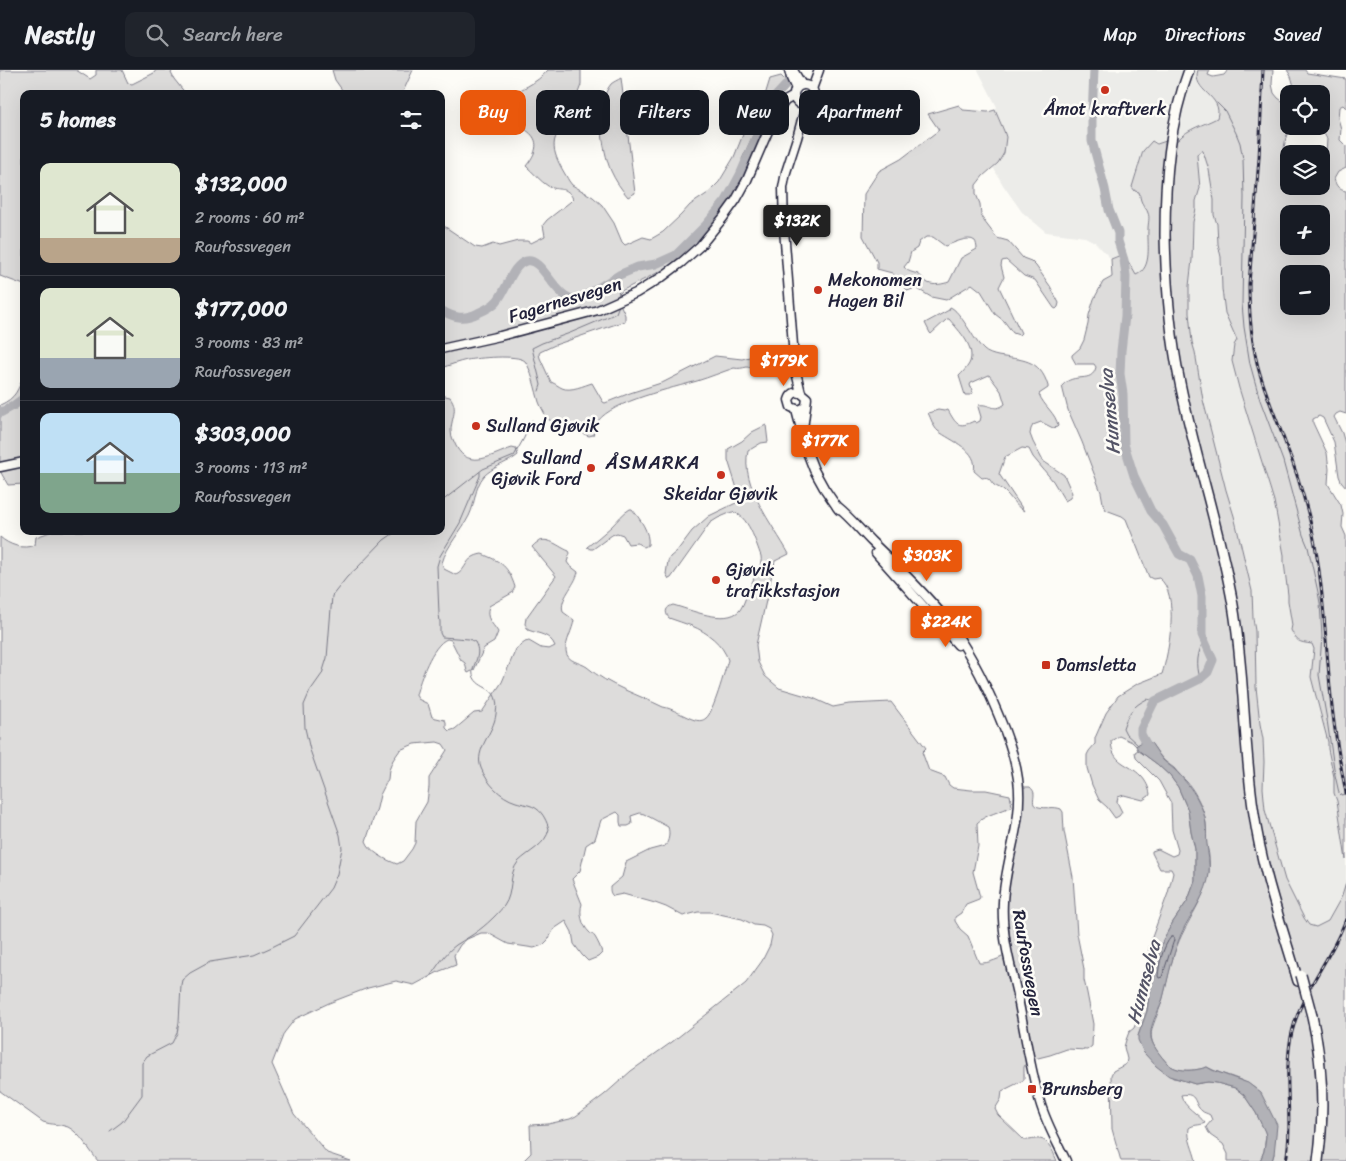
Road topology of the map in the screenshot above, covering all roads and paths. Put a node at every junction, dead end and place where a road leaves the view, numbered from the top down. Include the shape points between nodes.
1 (789, 70) edge
2 (793, 70) edge
3 (818, 71) edge
4 (1190, 73) edge
5 (800, 90) edge
6 (804, 90) edge
7 (799, 91) edge
8 (799, 95) edge
9 (799, 128) edge
10 (445, 347) edge
11 (796, 372) junction
12 (802, 393) junction
13 (792, 395) junction
14 (805, 407) junction
15 (796, 410) junction
16 (802, 431) junction
17 (20, 463) edge
18 (0, 467) edge
19 (1310, 1018) junction
20 (1066, 1161) edge
21 (1313, 1161) edge
22 (1318, 1161) edge

1 - 7 main road
2 - 5 main road
3 - 6 main road, Raufossvegen
4 - 19 highway via 1169,153 1165,192 1165,259 1171,331 1182,392 1233,605 1256,824 1268,881
8 - 10 main road, Fagernesvegen via 785,101 775,115 747,180 723,218 700,246 662,277 636,294 598,310
9 - 11 main road, Raufossvegen via 783,188
11 - 12 main road, Raufossvegen
11 - 13 main road, Raufossvegen
12 - 13 main road
12 - 14 main road, Raufossvegen via 807,398
13 - 15 main road, Raufossvegen via 789,403
14 - 15 main road
14 - 16 main road, Raufossvegen
15 - 16 main road, Raufossvegen
16 - 20 main road, Raufossvegen via 807,452 824,488 841,513 958,644 982,681 1009,742 1019,786 1019,802 1003,894 1006,943 1041,1104
17 - 18 main road
19 - 21 highway via 1318,1090
19 - 22 highway via 1319,1052 1322,1084

